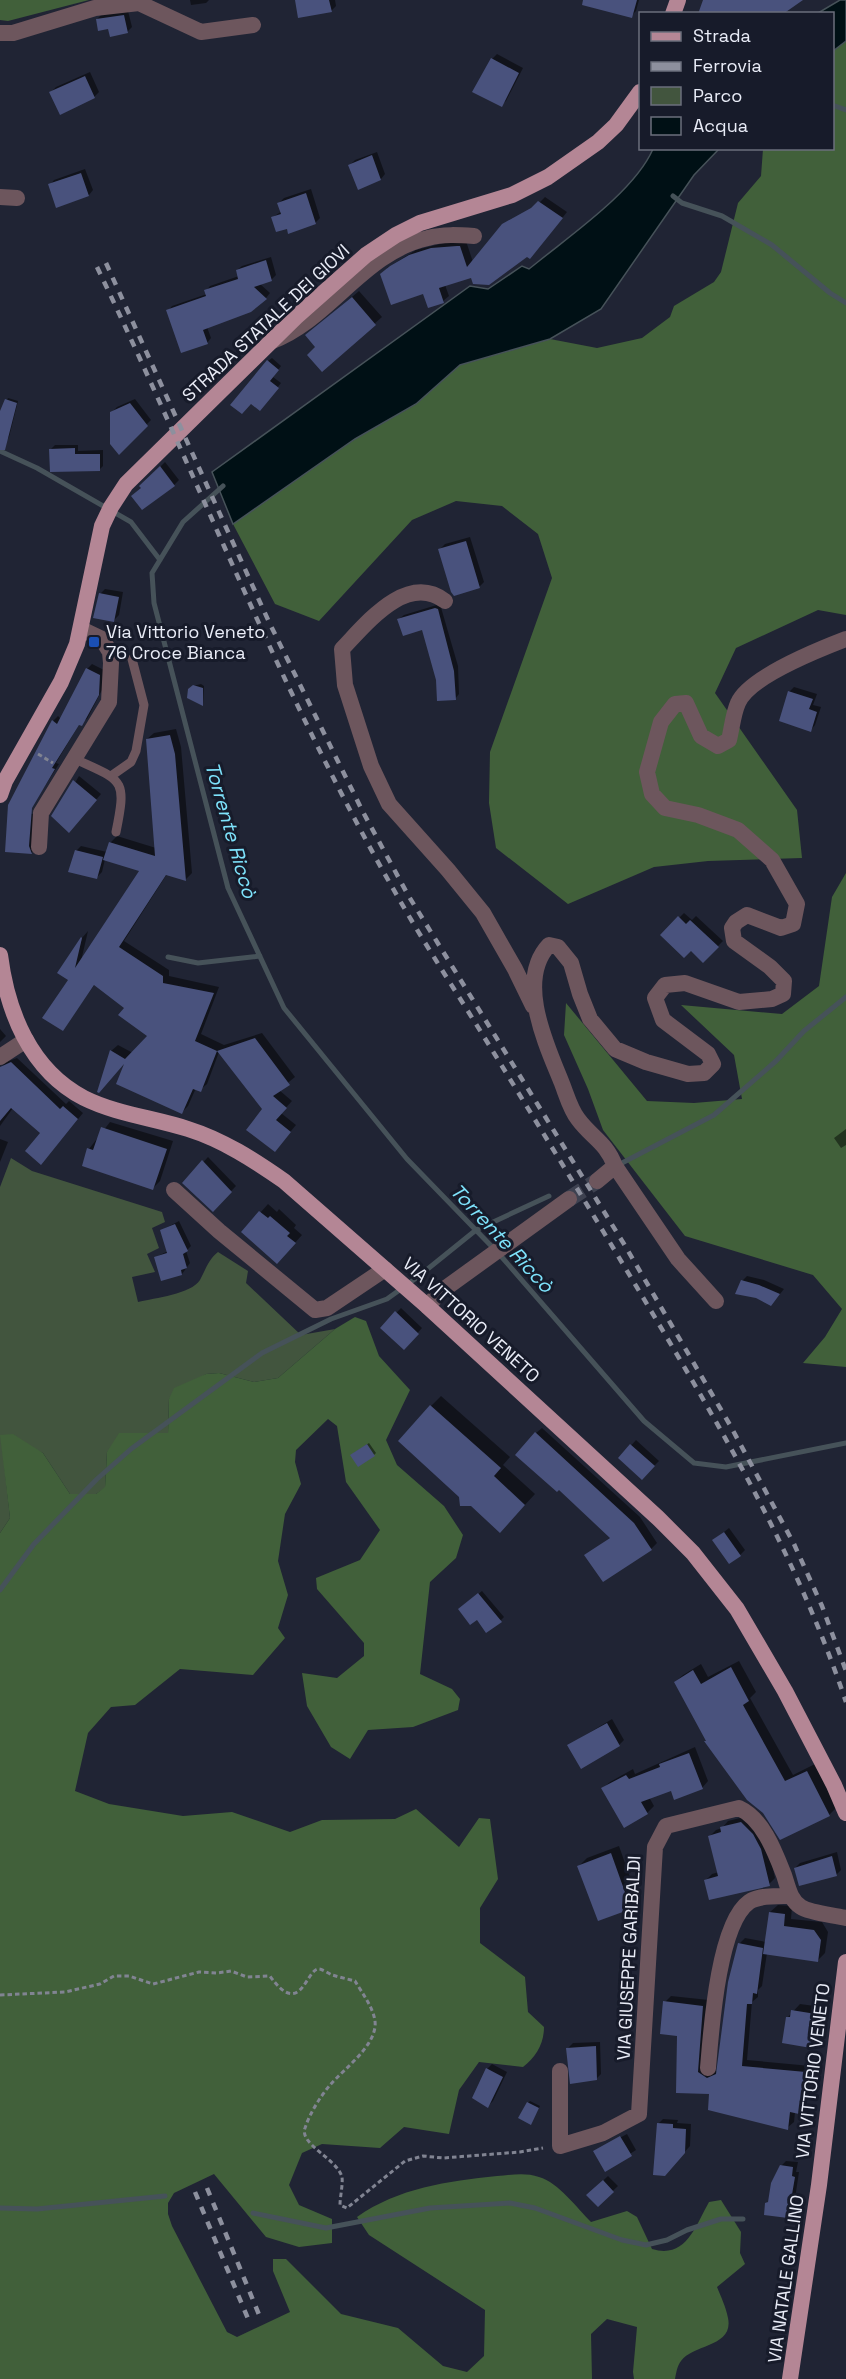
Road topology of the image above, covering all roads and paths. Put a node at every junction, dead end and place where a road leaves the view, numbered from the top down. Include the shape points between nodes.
1 (253, 26) dead end
2 (0, 33) edge
3 (639, 93) edge
4 (0, 197) edge
5 (17, 198) dead end
6 (474, 236) dead end
7 (270, 342) junction
8 (445, 601) dead end
9 (81, 629) junction
10 (846, 639) edge
11 (132, 659) dead end
12 (26, 746) junction
13 (71, 765) junction
14 (111, 776) junction
15 (0, 795) edge
16 (116, 832) dead end
17 (39, 847) dead end
18 (0, 955) edge
19 (535, 1011) junction
20 (26, 1040) junction
21 (0, 1057) edge
22 (615, 1166) junction
23 (597, 1181) tunnel mouth
24 (174, 1190) dead end
25 (570, 1198) tunnel mouth
26 (385, 1269) junction
27 (716, 1301) dead end
28 (427, 1306) junction
29 (846, 1813) edge
30 (790, 1896) junction
31 (846, 1918) edge
32 (846, 1962) edge
33 (0, 1995) edge
34 (708, 2068) dead end
35 (560, 2071) dead end
36 (560, 2146) junction
37 (819, 2185) joint
38 (790, 2379) edge

1 - 2 street via 201,32 139,3 94,8 13,33
3 - 7 main road, STRADA STATALE DEI GIOVI via 616,125 570,162 528,189 440,216 396,235 343,273
4 - 5 street
6 - 7 street via 428,237 406,245 353,281 289,336
7 - 9 main road, STRADA STATALE DEI GIOVI via 126,484 102,526
8 - 19 street via 436,594 415,592 374,615 342,649 345,686 371,766 389,804 483,913
9 - 12 main road via 61,682
9 - 13 street via 106,645 111,663 109,702
10 - 19 street via 807,654 749,688 738,702 729,740 718,746 701,736 686,703 675,704 662,722 647,772 652,794 665,808 698,814 738,830 772,860 797,904 793,924 781,928 747,915 732,928 734,941 784,981 783,994 739,1002 685,983 665,985 655,998 663,1020 708,1054 713,1064 704,1073 688,1074 615,1048 590,1019 571,963 558,947 549,945 540,954
11 - 14 lane via 144,705 136,750 131,762
12 - 13 path
12 - 15 main road
13 - 14 lane
13 - 17 street via 41,813
14 - 16 lane via 123,798
18 - 20 main road, VIA VITTORIO VENETO via 10,1010
19 - 22 street via 577,1118 609,1150
20 - 21 street
20 - 26 main road, VIA VITTORIO VENETO via 42,1064 83,1097 216,1139 262,1165
22 - 23 street
22 - 27 street via 678,1259
24 - 26 street via 315,1310 327,1308
25 - 28 street via 443,1290
26 - 28 main road, VIA VITTORIO VENETO
28 - 29 main road, VIA VITTORIO VENETO via 658,1518 712,1575 737,1609 784,1691
30 - 31 street via 801,1907
30 - 34 street via 749,1902 733,1924 714,1997
30 - 36 street, VIA GIUSEPPE GARIBALDI via 764,1831 748,1812 739,1808 666,1826 655,1847 639,2114 603,2133
32 - 37 main road, VIA VITTORIO VENETO
33 - 36 path via 64,1992 114,1976 129,1976 153,1984 199,1972 270,1976 279,1989 292,1993 301,1990 312,1971 319,1969 355,1981 374,2016 375,2028 367,2045 318,2101 304,2130 305,2137 332,2160 342,2178 340,2205 346,2208 405,2161 423,2156 444,2158
35 - 36 street
37 - 38 main road, VIA NATALE GALLINO

